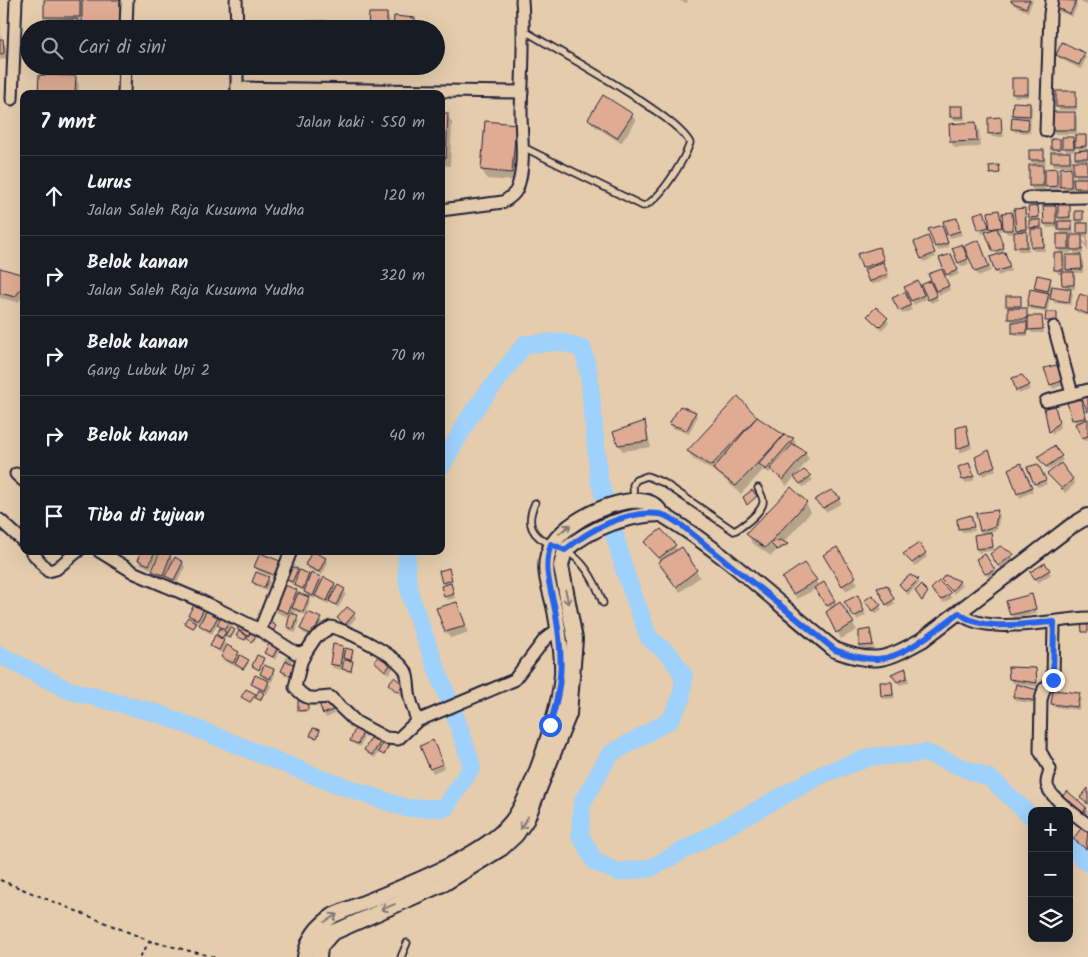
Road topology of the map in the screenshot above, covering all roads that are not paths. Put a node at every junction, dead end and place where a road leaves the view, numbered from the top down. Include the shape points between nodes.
1 (16, 0) edge
2 (128, 0) edge
3 (236, 0) edge
4 (522, 0) edge
5 (1052, 0) edge
6 (127, 20) edge
7 (237, 20) edge
8 (525, 31) junction
9 (125, 75) edge
10 (237, 75) edge
11 (124, 90) edge
12 (237, 90) edge
13 (445, 92) edge
14 (522, 92) junction
15 (12, 99) dead end
16 (1046, 131) dead end
17 (523, 147) junction
18 (1088, 197) edge
19 (1028, 198) dead end
20 (445, 210) edge
21 (1054, 327) dead end
22 (1088, 390) edge
23 (1072, 394) junction
24 (1046, 401) dead end
25 (758, 488) dead end
26 (634, 502) junction
27 (535, 503) dead end
28 (661, 514) junction
29 (1088, 516) edge
30 (0, 520) edge
31 (20, 538) edge
32 (551, 544) junction
33 (565, 550) junction
34 (34, 555) edge
35 (73, 555) edge
36 (106, 555) edge
37 (289, 555) edge
38 (603, 603) dead end
39 (959, 613) junction
40 (1088, 618) edge
41 (1054, 622) junction
42 (558, 629) junction
43 (260, 630) junction
44 (306, 652) junction
45 (417, 720) junction
46 (1088, 825) edge
47 (407, 942) dead end
48 (305, 957) edge
49 (319, 957) edge
50 (401, 957) edge

1 - 15 street
2 - 6 street
3 - 7 street
4 - 8 street
5 - 16 street
8 - 14 street
8 - 17 lane via 655,110 685,134 690,143 654,200 643,206
9 - 11 street
10 - 12 street
13 - 14 street
14 - 17 street
17 - 20 street via 517,187 512,196 494,204
18 - 19 street
21 - 23 street
22 - 23 street
23 - 24 street
25 - 26 lane via 763,504 760,510 734,531 664,483 647,476 636,480 633,485
26 - 28 street via 653,504
32 -> 26 street via 563,530 582,517
27 - 32 lane via 530,513 531,527 540,540
28 - 33 street via 620,520 590,531
28 - 39 street via 702,542 835,650 857,658 878,660 899,653
29 - 39 street
30 - 31 street
32 - 33 lane
32 - 42 street via 546,564
33 - 38 lane via 575,556 596,584
33 -> 49 street via 561,566 575,639 571,706 527,819 516,836 502,848 445,883 332,933 320,947
34 - 35 street via 48,571 56,569
36 - 43 street via 135,573
37 - 43 street
39 - 41 street via 967,619 994,625
40 - 41 street
41 - 46 street via 1055,671 1041,700 1040,751 1050,769 1046,782 1048,788
42 - 45 street via 545,639 514,680
48 -> 42 street via 313,932 334,915 462,858 499,835 512,821 536,771 560,694 562,672
43 - 44 street via 296,653
44 - 45 street via 316,637 331,627 390,654 407,673
44 - 45 street via 294,687 300,693 313,700 330,697 351,719 386,738 398,738
47 - 50 lane

